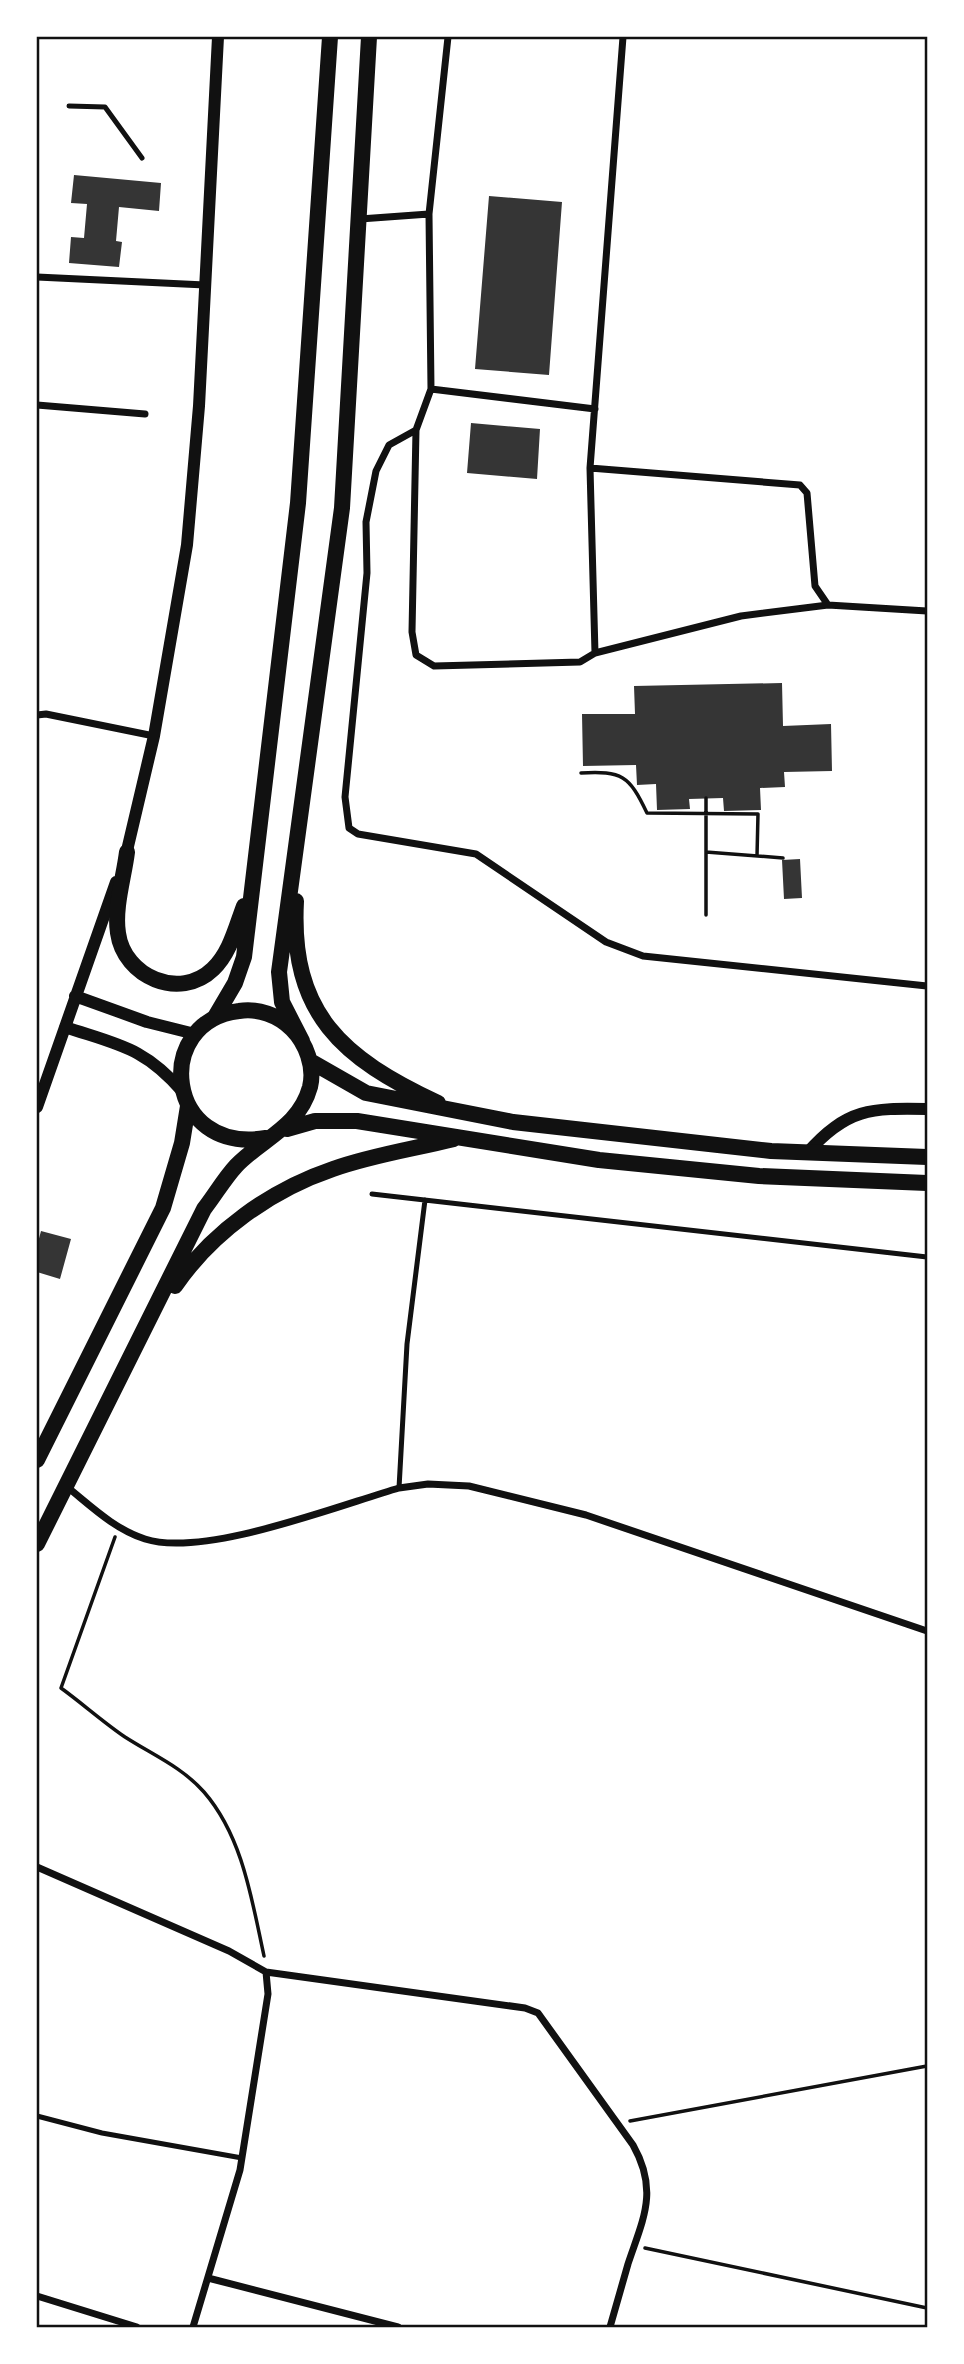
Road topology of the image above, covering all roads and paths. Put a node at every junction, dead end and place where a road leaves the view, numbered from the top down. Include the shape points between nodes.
1 (218, 37) edge
2 (330, 37) edge
3 (369, 37) edge
4 (448, 37) edge
5 (623, 37) edge
6 (69, 106) dead end
7 (142, 158) dead end
8 (429, 214) junction
9 (358, 219) junction
10 (37, 277) edge
11 (205, 285) junction
12 (431, 388) junction
13 (37, 405) edge
14 (595, 409) junction
15 (145, 414) dead end
16 (416, 430) junction
17 (590, 468) junction
18 (828, 605) junction
19 (927, 611) edge
20 (595, 653) junction
21 (37, 715) edge
22 (154, 736) junction
23 (580, 773) dead end
24 (706, 798) dead end
25 (707, 814) junction
26 (298, 834) junction
27 (127, 852) junction
28 (706, 852) junction
29 (757, 856) junction
30 (783, 858) dead end
31 (253, 881) junction
32 (706, 915) dead end
33 (927, 986) edge
34 (75, 996) junction
35 (215, 1017) junction
36 (65, 1027) junction
37 (195, 1034) junction
38 (302, 1041) junction
39 (310, 1061) junction
40 (186, 1099) junction
41 (38, 1103) edge
42 (927, 1110) edge
43 (466, 1114) junction
44 (272, 1135) junction
45 (460, 1138) junction
46 (807, 1153) junction
47 (927, 1157) edge
48 (927, 1183) edge
49 (372, 1194) dead end
50 (425, 1200) junction
51 (927, 1257) edge
52 (138, 1344) junction
53 (37, 1460) edge
54 (65, 1485) junction
55 (399, 1488) junction
56 (119, 1528) junction
57 (37, 1544) edge
58 (927, 1631) edge
59 (37, 1867) edge
60 (266, 1972) junction
61 (927, 2066) edge
62 (37, 2116) edge
63 (617, 2123) junction
64 (242, 2158) junction
65 (635, 2246) junction
66 (208, 2278) junction
67 (37, 2297) edge
68 (927, 2308) edge
69 (137, 2327) edge
70 (193, 2327) edge
71 (398, 2327) edge
72 (610, 2327) edge

1 - 11 street
2 - 31 highway via 298,503
3 - 9 highway
4 - 8 street
5 - 14 street
6 - 7 lane via 105,107
8 - 9 street
8 - 12 street
9 - 26 highway via 342,508
10 - 11 street
11 - 22 street via 187,545
12 - 14 street
12 - 16 street
13 - 15 street
14 - 17 street
16 - 20 street via 412,632 416,655 434,666 467,666 580,662
16 - 33 street via 389,445 376,471 366,522 367,573 345,797 349,828 358,834 476,854 606,942 633,954
17 - 18 street via 800,485 807,493 814,586
17 - 20 street
18 - 19 street
18 - 20 street via 741,616
21 - 22 street
22 - 27 street
23 - 25 path via 612,771 635,787 647,813
24 - 25 path
25 - 28 path
25 - 29 path via 758,814
26 - 38 highway via 279,972 282,1002
26 - 43 highway via 295,936 303,981 324,1021 340,1042 371,1068
27 - 31 highway via 117,932 132,965 163,982 196,980 217,965
27 - 34 street
28 - 29 path
28 - 32 path
29 - 30 path
31 - 35 highway via 244,957
34 - 36 street
34 - 37 street
35 - 37 highway
35 - 38 highway via 247,1010 263,1012 279,1018
36 - 40 street via 151,1059
36 - 41 street
37 - 40 highway via 182,1062
38 - 39 highway
39 - 43 highway via 366,1093
39 - 44 highway via 312,1082 306,1102 295,1120
40 - 44 highway via 199,1121 221,1136 248,1141
40 - 53 highway via 182,1143 163,1208
42 - 46 street via 862,1111 835,1126
43 - 46 highway via 642,1139
44 - 45 highway via 314,1121 340,1120
44 - 52 highway via 235,1167 204,1209
45 - 48 highway via 706,1171
45 - 52 highway via 335,1168 247,1213 194,1261
46 - 47 highway
49 - 50 lane
50 - 51 lane
50 - 55 lane via 407,1344
52 - 54 highway
54 - 56 street
54 - 57 highway
55 - 56 street via 216,1540 161,1542
55 - 58 street via 469,1486 586,1515
56 - 60 path via 61,1688 126,1737 167,1760 205,1793 247,1877
59 - 60 street via 229,1951
60 - 63 street via 538,2013
60 - 64 street via 268,1994
61 - 63 path
62 - 64 lane via 102,2133
63 - 65 street via 643,2162 648,2181 647,2209
64 - 66 street
65 - 68 path
65 - 72 street
66 - 70 street
66 - 71 street
67 - 69 street

